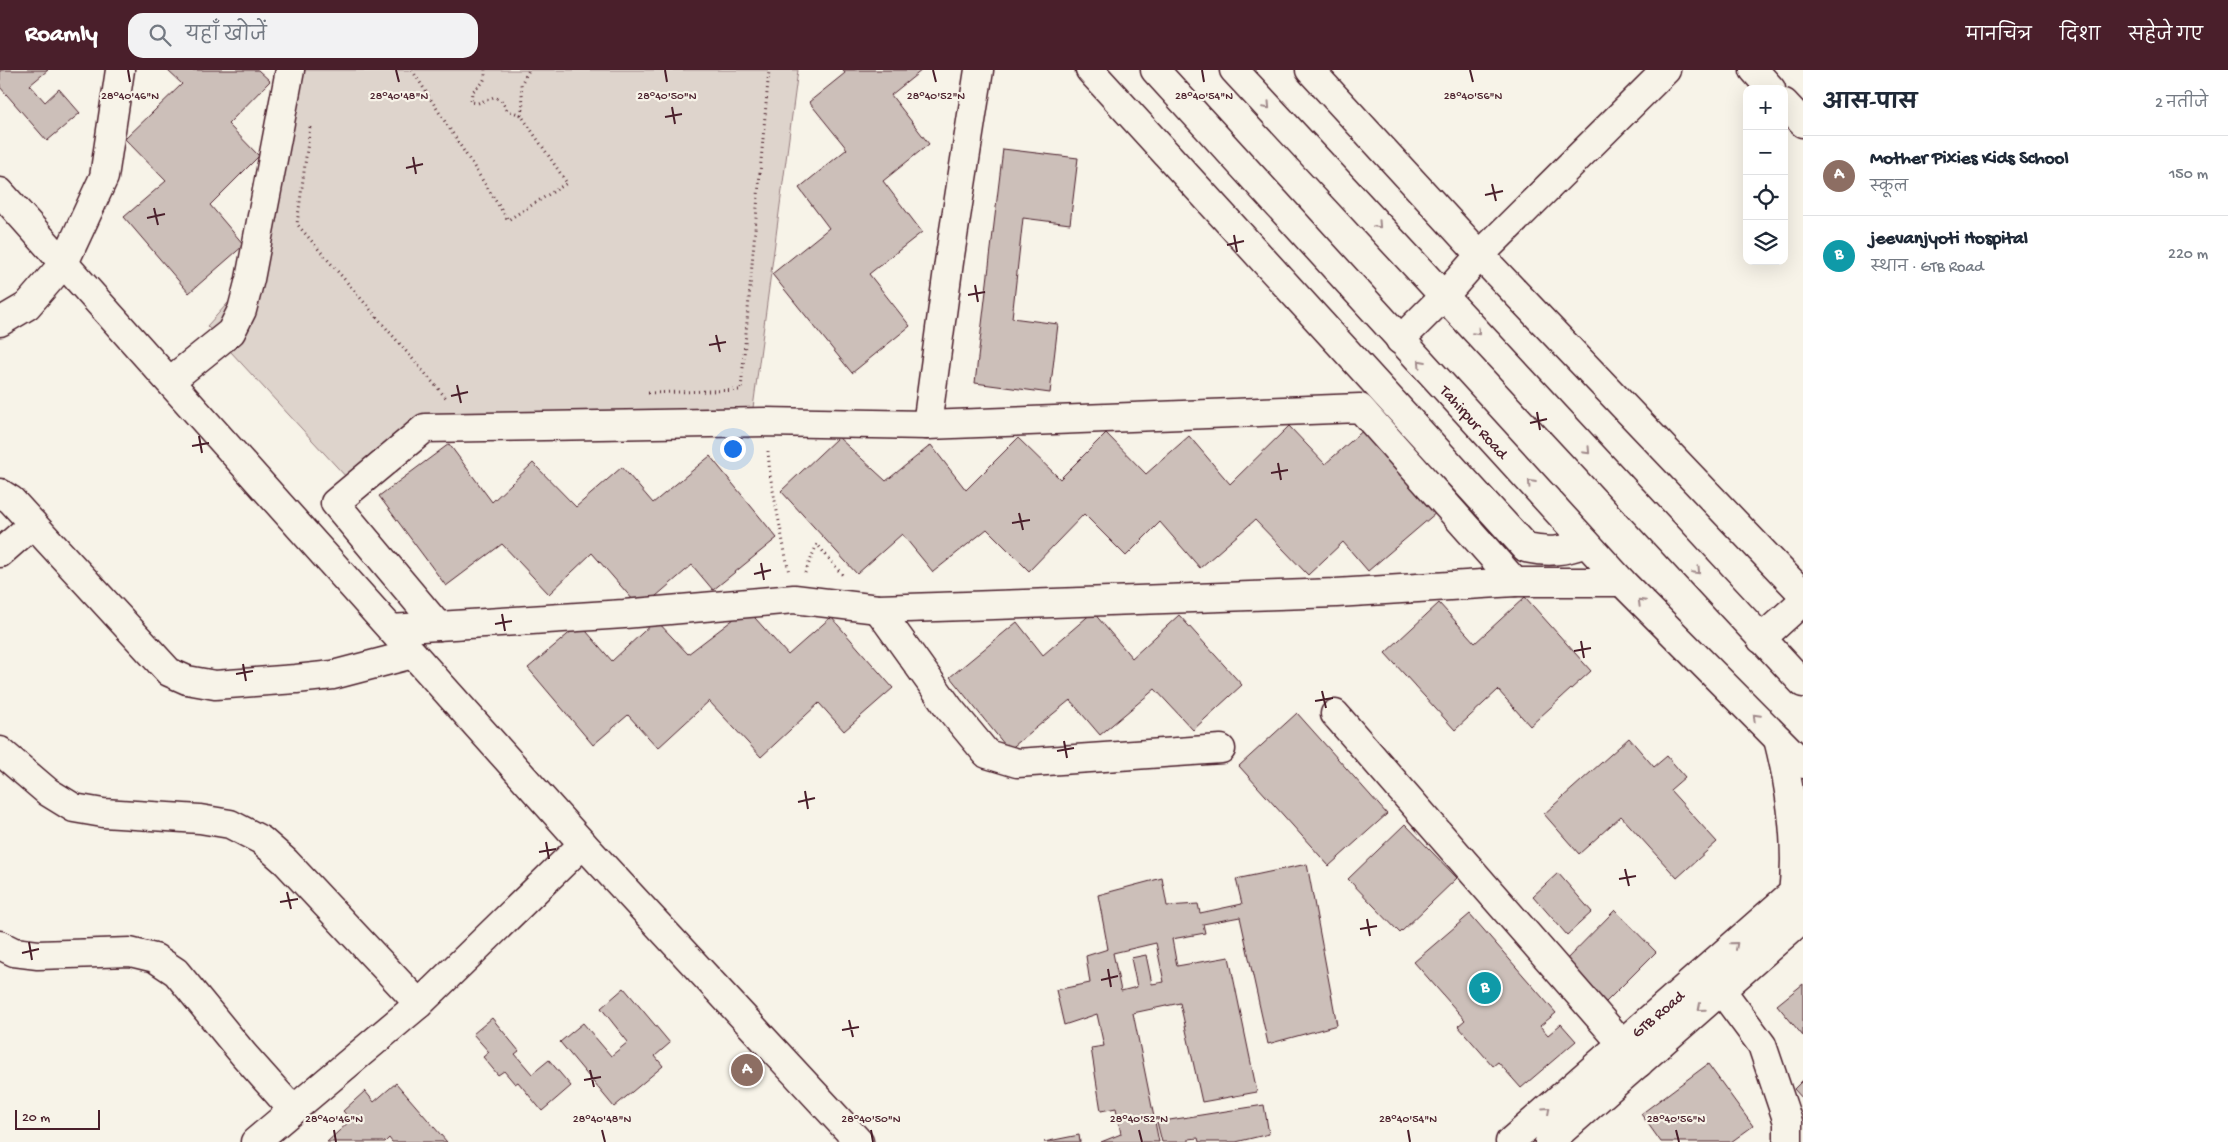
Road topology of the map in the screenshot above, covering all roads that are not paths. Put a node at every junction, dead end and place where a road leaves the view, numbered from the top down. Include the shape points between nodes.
1 (120, 70) edge
2 (290, 70) edge
3 (979, 70) edge
4 (1090, 70) edge
5 (1154, 70) edge
6 (1234, 70) edge
7 (1310, 70) edge
8 (1666, 70) edge
9 (1754, 70) edge
10 (1767, 85) edge
11 (1788, 107) edge
12 (1803, 123) edge
13 (2, 196) edge
14 (1483, 260) junction
15 (64, 263) junction
16 (1445, 295) junction
17 (0, 322) edge
18 (1400, 340) junction
19 (170, 382) junction
20 (927, 425) junction
21 (0, 493) edge
22 (33, 524) junction
23 (1586, 543) junction
24 (0, 553) edge
25 (1516, 582) junction
26 (1622, 582) junction
27 (1803, 594) edge
28 (1803, 601) edge
29 (874, 608) junction
30 (438, 626) junction
31 (391, 629) junction
32 (1761, 640) junction
33 (413, 654) junction
34 (1803, 683) edge
35 (1335, 714) dead end
36 (1778, 739) junction
37 (1221, 749) dead end
38 (0, 751) edge
39 (1803, 764) edge
40 (583, 844) junction
41 (1800, 899) edge
42 (0, 945) edge
43 (1714, 980) junction
44 (419, 1004) junction
45 (1630, 1053) junction
46 (293, 1110) junction
47 (848, 1137) edge
48 (255, 1142) edge
49 (1510, 1142) edge
50 (1549, 1142) edge
51 (1788, 1142) edge

1 - 15 street via 104,177
2 - 19 street via 242,310 231,332
3 - 20 street
4 - 23 street via 1526,548 1544,552 1564,551
5 - 18 street, Tahirpur Road
6 -> 16 street
7 - 14 street
8 - 14 street
9 - 10 street
11 - 12 street
13 - 15 street
14 - 16 street
14 - 27 street
15 - 17 street via 27,306
15 - 19 street
16 - 18 street
16 -> 32 street
23 -> 18 street, Tahirpur Road
19 - 31 street
20 - 25 street via 1360,408
20 - 30 street via 765,422 425,428 335,503
21 - 22 street
22 - 24 street
22 - 33 street via 168,672 187,680 215,685 334,675
23 - 26 street, Tahirpur Road
25 - 26 street
25 - 29 street via 1336,593
36 -> 26 street, Tahirpur Road
28 - 32 street
29 - 30 street via 794,599
29 - 37 street via 987,754 1017,763
30 - 31 street
31 - 33 street
32 - 34 street
33 - 40 street
35 - 45 street
36 - 39 street, Tahirpur Road
36 - 41 street via 1795,829
38 - 44 street via 48,792 74,808 230,824 261,840 286,862
40 - 44 street
40 - 47 street
41 - 43 street, GTB Road
42 - 46 street via 14,952 38,955 130,952 155,958 176,972
43 - 45 street, GTB Road
43 - 51 street via 1762,1045 1788,1122
44 - 46 street
49 -> 45 street, GTB Road
45 - 50 street, GTB Road
46 - 48 street

